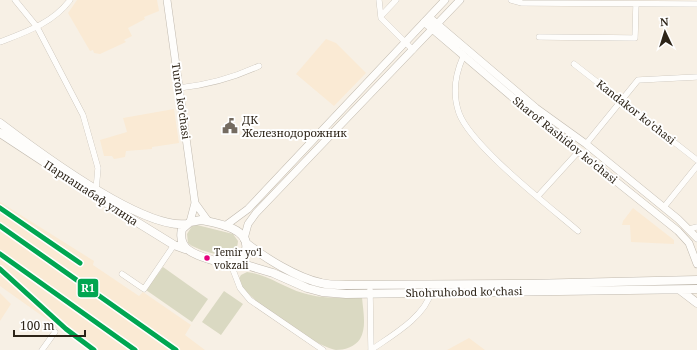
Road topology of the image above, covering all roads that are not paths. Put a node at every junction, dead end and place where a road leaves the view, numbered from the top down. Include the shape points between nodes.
1 (15, 0) edge
2 (70, 0) edge
3 (167, 0) edge
4 (379, 0) edge
5 (396, 0) edge
6 (444, 0) edge
7 (460, 0) edge
8 (511, 0) edge
9 (578, 2) edge
10 (636, 4) junction
11 (697, 4) edge
12 (381, 16) junction
13 (427, 20) junction
14 (37, 27) junction
15 (435, 28) junction
16 (539, 37) dead end
17 (0, 42) edge
18 (404, 43) junction
19 (413, 50) junction
20 (463, 57) junction
21 (574, 64) dead end
22 (259, 66) dead end
23 (697, 78) edge
24 (179, 88) junction
25 (622, 100) junction
26 (0, 123) edge
27 (0, 132) edge
28 (14, 138) junction
29 (586, 144) junction
30 (579, 151) junction
31 (697, 160) edge
32 (697, 166) edge
33 (619, 171) junction
34 (613, 178) junction
35 (96, 190) junction
36 (538, 196) junction
37 (195, 202) junction
38 (664, 207) junction
39 (208, 221) junction
40 (188, 223) junction
41 (222, 225) junction
42 (697, 227) edge
43 (689, 229) junction
44 (578, 231) dead end
45 (697, 238) edge
46 (245, 241) junction
47 (174, 245) junction
48 (185, 248) junction
49 (208, 258) joint
50 (233, 262) junction
51 (697, 264) edge
52 (122, 274) dead end
53 (697, 280) edge
54 (370, 289) junction
55 (697, 289) edge
56 (680, 290) junction
57 (431, 292) junction
58 (697, 303) edge
59 (55, 332) dead end
60 (42, 350) edge
61 (323, 350) edge
62 (371, 350) edge

1 - 14 street
2 - 14 street via 62,12
3 - 24 main road, Turon ko'chasi
4 - 12 street
5 - 12 street
6 - 13 main road
7 - 15 main road
8 - 9 street via 522,3
9 - 10 street
10 - 11 street
10 - 16 street via 636,37
12 - 18 street
13 - 15 main road, Sharof Rashidov ko'chasi
13 - 18 main road
14 - 17 street
14 - 35 street via 83,115 98,168
15 - 19 main road
15 - 20 main road, Sharof Rashidov ko'chasi
15 - 29 main road, Sharof Rashidov ko'chasi
18 - 19 street
18 - 41 main road via 248,209
19 - 46 main road via 256,213 248,224
20 - 30 main road, Sharof Rashidov ko'chasi
20 - 36 street via 454,91 460,114 473,134 503,166
21 - 25 street, Kandakor ko'chasi
22 - 24 street via 215,83
23 - 25 street via 640,78
24 - 37 main road, Turon ko'chasi
25 - 29 street
25 - 31 street, Kandakor ko'chasi
26 - 28 highway, Парпашабаф улица
27 - 28 highway, Парпашабаф улица
28 - 35 highway, Парпашабаф улица
28 - 47 highway, Парпашабаф улица via 114,208
29 - 33 main road, Sharof Rashidov ko'chasi
30 - 34 main road, Sharof Rashidov ko'chasi
30 - 36 street
32 - 38 street
33 - 34 main road
33 - 38 main road, Sharof Rashidov ko'chasi
34 - 51 main road, Sharof Rashidov ko'chasi via 678,231 689,243
35 - 40 highway, Парпашабаф улица via 172,225
36 - 44 street
37 - 39 main road, Turon ko'chasi
37 - 40 main road, Turon ko'chasi
38 - 43 main road, Sharof Rashidov ko'chasi
39 - 40 highway, Парпашабаф улица
39 - 41 highway, Парпашабаф улица
40 - 48 highway via 181,234
41 - 46 highway, Shohruhobod koʻchasi via 236,230
42 - 43 street
43 - 45 main road, Sharof Rashidov ko'chasi
46 - 50 highway via 244,254
46 - 54 highway, Shohruhobod koʻchasi via 276,263 310,280 322,284
47 - 48 highway, Парпашабаф улица
47 - 52 street via 144,289
48 - 49 highway, Парпашабаф улица via 194,255
49 - 50 highway, Shohruhobod koʻchasi
50 - 54 highway, Shohruhobod koʻchasi via 266,271 322,292
50 - 61 street via 240,288 250,300
53 - 54 highway, Shohruhobod koʻchasi
54 - 57 highway, Shohruhobod koʻchasi
54 - 62 street
55 - 56 highway, Shohruhobod koʻchasi
56 - 57 highway, Shohruhobod koʻchasi
56 - 58 highway
57 - 62 street via 429,300 408,324
59 - 60 street

